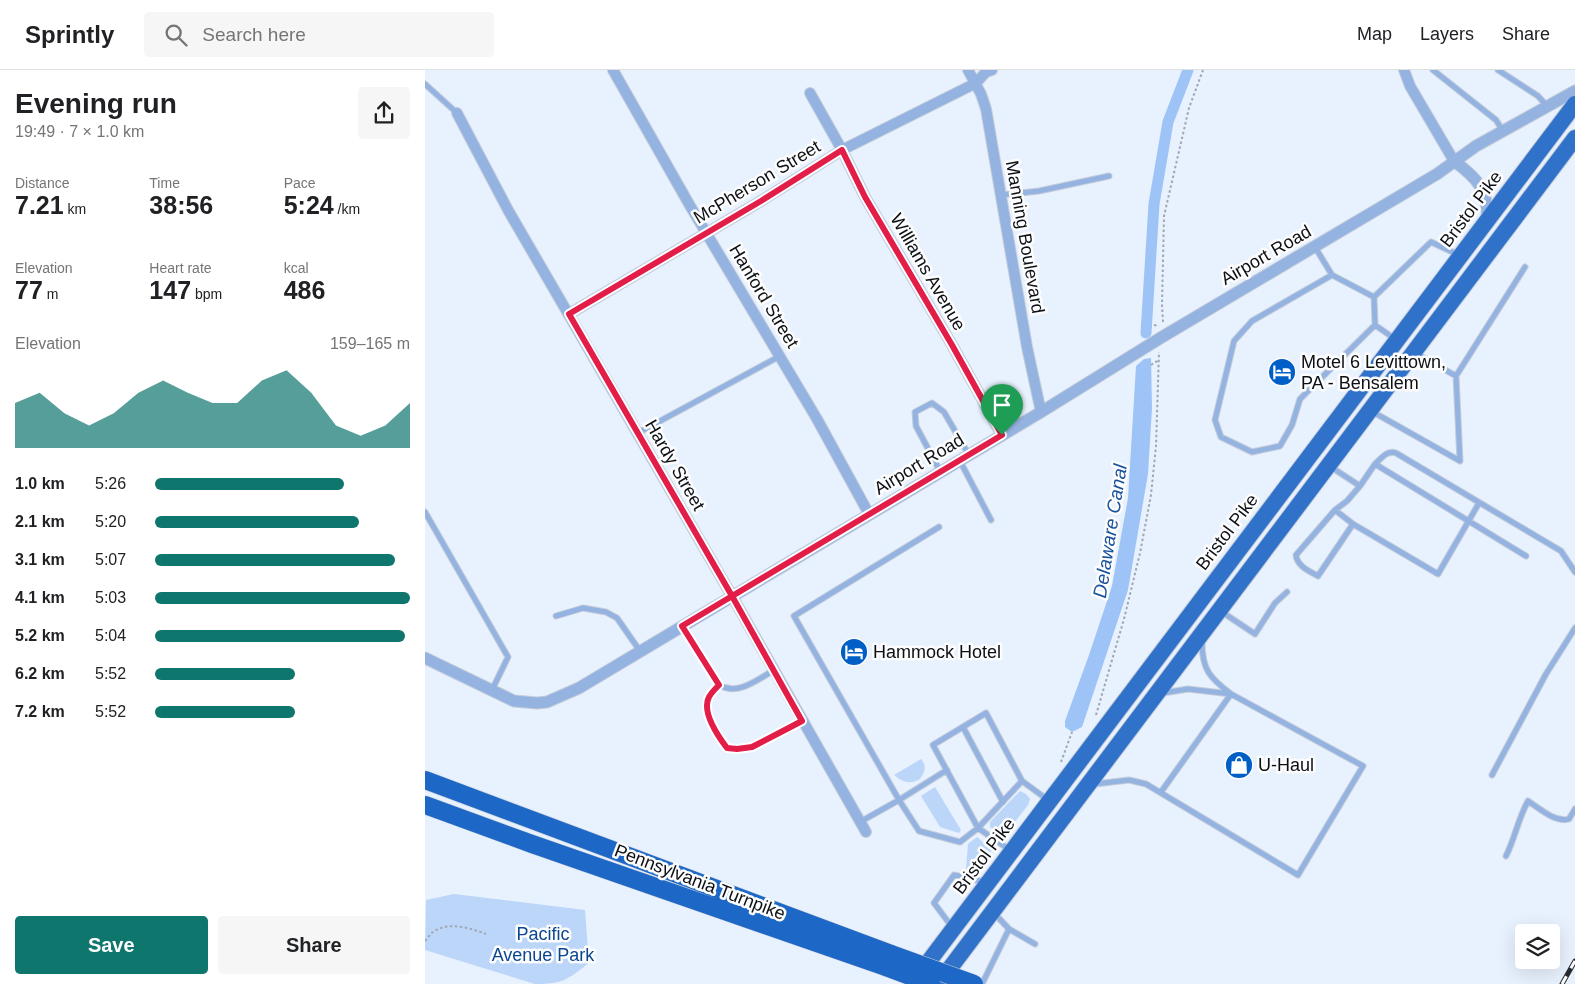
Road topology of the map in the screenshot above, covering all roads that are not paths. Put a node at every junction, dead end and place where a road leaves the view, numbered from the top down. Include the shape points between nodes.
1 (613, 70) edge
2 (968, 70) edge
3 (992, 70) edge
4 (1403, 70) edge
5 (1433, 70) edge
6 (1498, 70) edge
7 (976, 83) junction
8 (425, 84) edge
9 (1575, 91) edge
10 (811, 93) dead end
11 (1575, 104) edge
12 (1547, 107) junction
13 (457, 113) joint
14 (1503, 130) junction
15 (1575, 138) edge
16 (842, 150) junction
17 (1454, 161) junction
18 (1109, 176) dead end
19 (1001, 195) junction
20 (1487, 221) junction
21 (707, 233) junction
22 (1315, 247) junction
23 (1461, 256) junction
24 (1525, 268) dead end
25 (1332, 275) junction
26 (1374, 297) junction
27 (569, 314) junction
28 (1375, 325) junction
29 (1397, 340) junction
30 (1414, 352) junction
31 (780, 356) junction
32 (1455, 376) junction
33 (1370, 410) junction
34 (1041, 412) junction
35 (638, 433) junction
36 (1002, 435) junction
37 (965, 457) junction
38 (1375, 464) junction
39 (1329, 465) junction
40 (940, 472) junction
41 (1360, 486) junction
42 (1479, 503) junction
43 (1335, 510) junction
44 (425, 512) edge
45 (869, 514) junction
46 (991, 520) dead end
47 (1469, 522) junction
48 (1353, 524) junction
49 (939, 526) dead end
50 (1526, 556) dead end
51 (1575, 572) edge
52 (1287, 592) dead end
53 (732, 596) junction
54 (1220, 610) junction
55 (556, 616) dead end
56 (682, 626) junction
57 (1575, 628) edge
58 (1204, 631) junction
59 (640, 651) junction
60 (425, 658) edge
61 (774, 670) junction
62 (719, 685) junction
63 (491, 691) junction
64 (1231, 694) junction
65 (1155, 695) junction
66 (802, 721) junction
67 (963, 727) junction
68 (947, 770) junction
69 (1492, 775) dead end
70 (425, 780) edge
71 (1022, 781) junction
72 (1088, 785) junction
73 (1161, 792) junction
74 (899, 800) junction
75 (1050, 801) junction
76 (1003, 802) junction
77 (425, 805) edge
78 (1575, 810) edge
79 (860, 822) junction
80 (979, 828) junction
81 (866, 832) dead end
82 (1012, 852) junction
83 (1506, 856) dead end
84 (988, 883) junction
85 (993, 911) junction
86 (953, 930) junction
87 (1009, 930) junction
88 (1035, 944) dead end
89 (889, 961) junction
90 (911, 984) edge
91 (931, 984) edge
92 (938, 984) edge
93 (974, 984) edge
94 (982, 984) edge

1 - 21 street, Hanford Street
2 - 7 street, Manning Boulevard
3 - 7 street, McPherson Street
4 - 17 street
5 - 14 lane via 1496,120
6 - 12 lane via 1538,96
7 - 16 street, McPherson Street
7 - 19 street, Manning Boulevard via 986,109
8 - 13 lane
9 - 12 street, Airport Road
10 - 16 street, Williams Avenue
11 - 20 highway, Bristol Pike
12 - 14 street, Airport Road
13 - 27 street, Hardy Street via 508,210
14 - 17 street, Airport Road
15 - 30 highway
16 - 21 street, McPherson Street
16 - 36 street, Williams Avenue via 865,197
17 - 20 street via 1483,190
17 - 22 street, Airport Road
18 - 19 lane
19 - 34 street, Manning Boulevard
20 - 23 highway, Bristol Pike
21 - 27 street, McPherson Street
21 - 31 street, Hanford Street
22 - 25 lane
22 - 34 street, Airport Road via 1162,336
23 - 26 lane via 1431,242
23 - 29 highway, Bristol Pike
24 - 32 lane
25 - 26 lane
25 - 28 lane via 1252,321 1234,340 1215,420 1221,436 1252,452 1280,446 1292,425 1299,399
26 - 28 lane
27 - 35 street, Hardy Street
28 - 29 lane
29 - 75 highway, Bristol Pike
30 - 32 lane
30 - 33 highway
31 - 35 lane
31 - 45 street, Hanford Street
32 - 33 lane via 1460,461
33 - 39 highway
34 - 36 street, Airport Road
35 - 53 street, Hardy Street
36 - 37 street, Airport Road
37 - 40 street, Airport Road
37 - 40 lane via 944,412 932,403 915,412 916,426
37 - 46 lane
38 - 41 lane
38 - 42 lane via 1388,453 1396,453
38 - 47 lane
39 - 41 lane
39 - 54 highway
40 - 45 street, Airport Road
41 - 43 lane
42 - 47 lane
42 - 51 lane via 1561,551
43 - 48 lane
43 - 48 lane via 1296,555 1298,564 1318,576
44 - 63 lane via 508,657
45 - 53 street, Airport Road
47 - 48 lane via 1438,574
47 - 50 lane
49 - 74 lane via 794,616
52 - 54 lane via 1275,603 1255,634
53 - 56 street, Airport Road
53 - 61 street, Hardy Street
54 - 58 highway
55 - 59 lane via 583,608 606,612 617,618
56 - 59 street, Airport Road
56 - 62 lane
57 - 69 lane via 1546,674
58 - 64 lane via 1203,654 1209,673
58 - 65 highway
59 - 63 street, Airport Road via 579,688 547,702 514,701
60 - 63 street, Airport Road
61 - 62 lane via 737,689
61 - 66 street, Hardy Street
62 - 66 lane via 709,696 707,714 727,748 752,747
64 - 65 lane via 1188,689
64 - 73 lane
64 - 73 lane via 1363,766 1298,875
65 - 72 highway
66 - 79 street, Hardy Street
67 - 68 lane via 933,745
67 - 71 lane via 986,713
67 - 76 lane
68 - 74 lane
68 - 80 lane
70 - 89 highway, Pennsylvania Turnpike
71 - 75 lane
71 - 76 lane
72 - 73 lane via 1129,780
72 - 85 highway
74 - 79 lane
74 - 80 lane via 919,832 960,842
75 - 82 highway, Bristol Pike
76 - 80 lane
77 - 89 highway, Pennsylvania Turnpike via 532,844
78 - 83 lane via 1569,819 1557,819 1528,801
79 - 81 street, Hardy Street
80 - 82 lane
82 - 84 highway, Bristol Pike
84 - 86 highway, Bristol Pike
84 - 86 lane via 954,875 934,903
85 - 87 lane
85 - 92 highway
86 - 90 highway, Bristol Pike
87 - 88 lane
87 - 94 lane
89 - 91 highway, Pennsylvania Turnpike, bridge
89 - 93 highway, Pennsylvania Turnpike, bridge

